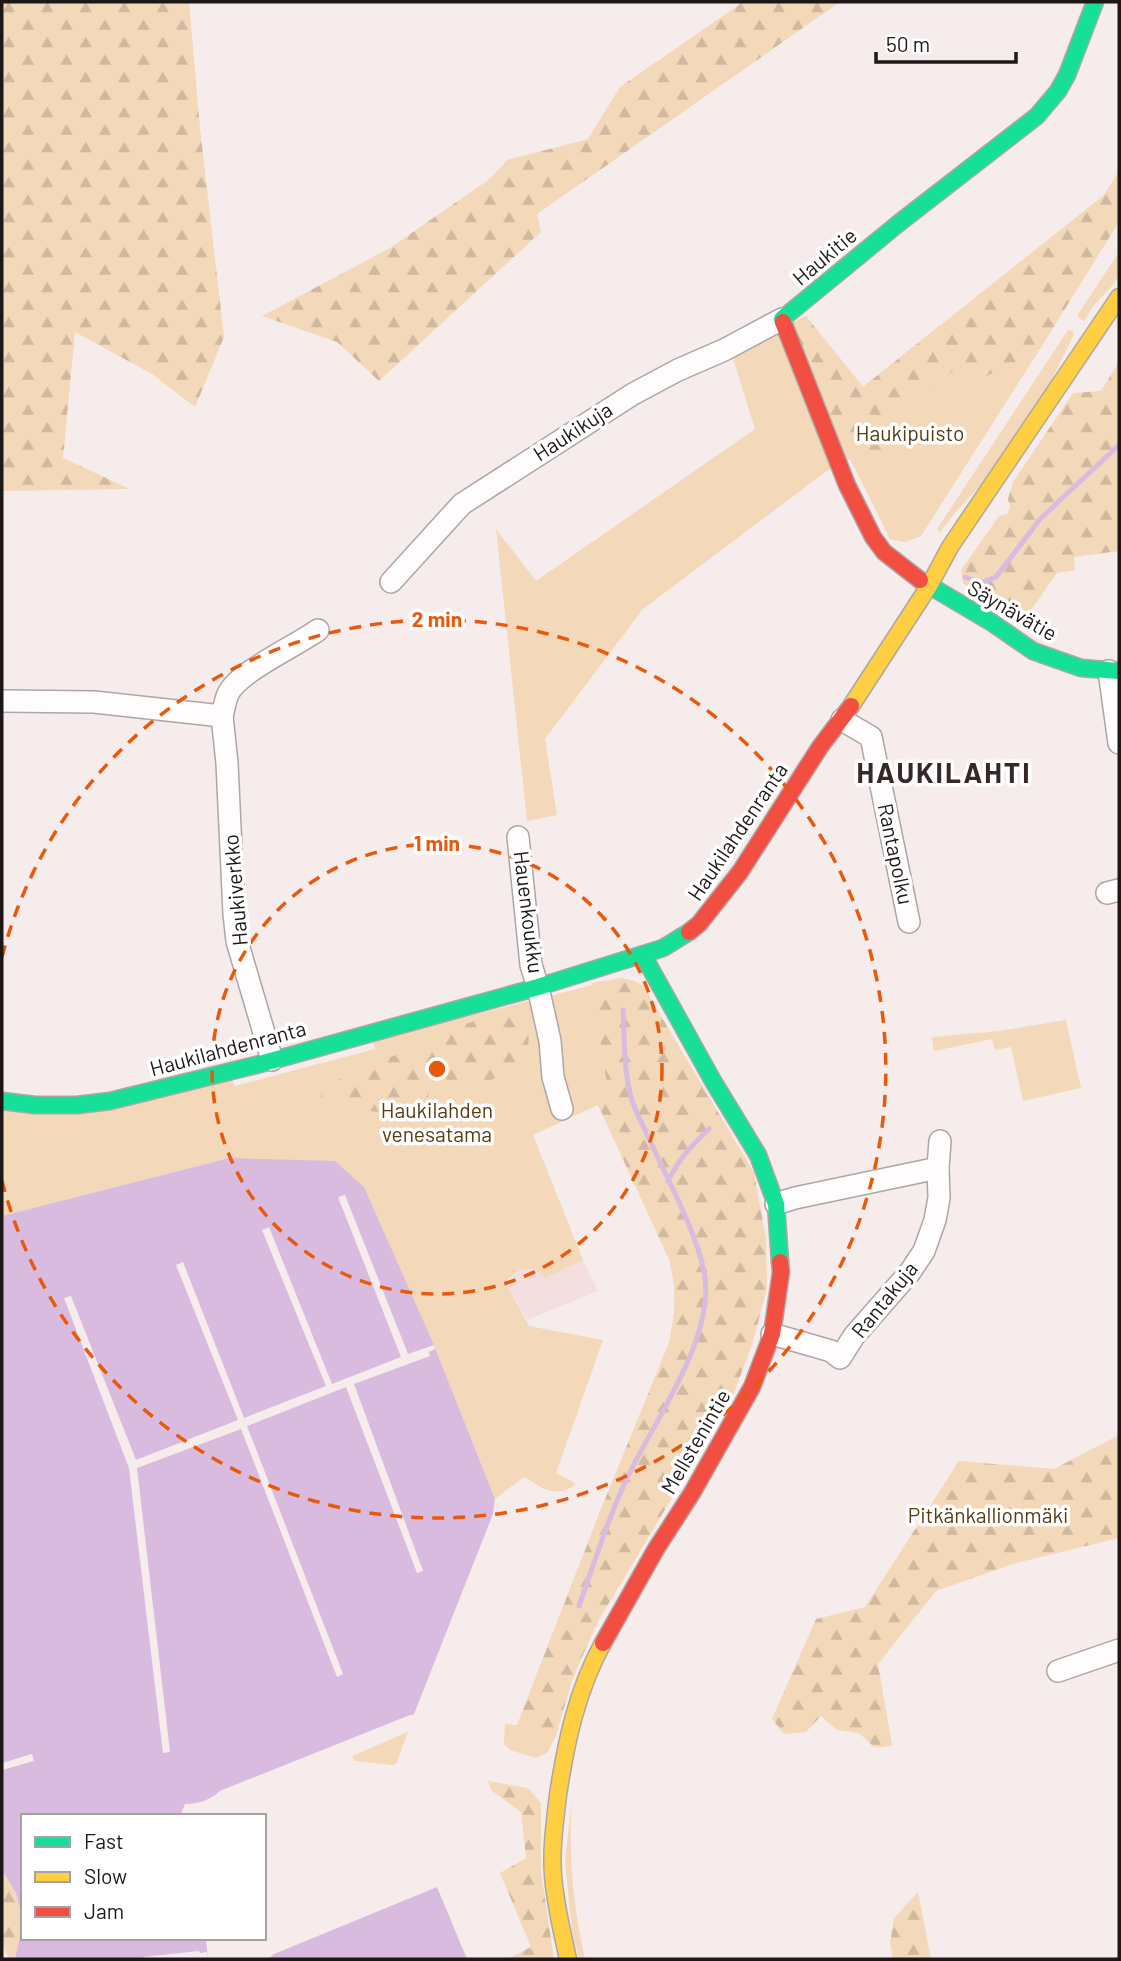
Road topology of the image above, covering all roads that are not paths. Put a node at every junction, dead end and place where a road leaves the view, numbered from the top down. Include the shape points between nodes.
1 (1095, 2) edge
2 (1119, 297) edge
3 (782, 319) junction
4 (391, 582) dead end
5 (929, 586) junction
6 (318, 629) dead end
7 (1114, 671) edge
8 (2, 701) edge
9 (222, 716) junction
10 (842, 720) junction
11 (1119, 743) edge
12 (518, 837) dead end
13 (909, 922) dead end
14 (643, 956) junction
15 (538, 987) junction
16 (272, 1060) junction
17 (2, 1101) edge
18 (562, 1109) dead end
19 (940, 1141) dead end
20 (938, 1168) junction
21 (776, 1204) junction
22 (772, 1334) junction
23 (1119, 1650) edge
24 (1058, 1671) dead end
25 (568, 1959) edge

1 - 3 street, Haukitie via 1067,75 1037,116
2 - 5 street, Haukilahdenranta via 950,547
3 - 4 street, Haukikuja via 633,394 462,504
3 - 5 street via 863,520 884,552
5 - 7 street, Säynävätie via 1033,651 1081,668
5 - 10 street, Haukilahdenranta
6 - 9 street, Haukiverkko via 239,678 228,694
7 - 11 street
8 - 9 street via 94,702
9 - 16 street, Haukiverkko via 237,941
10 - 13 street, Rantapolku via 871,737
10 - 14 street, Haukilahdenranta via 740,872 699,924 673,943
12 - 15 street, Hauenkoukku via 531,965
14 - 15 street, Haukilahdenranta
14 - 21 street, Mellstenintie via 758,1155
15 - 16 street, Haukilahdenranta
15 - 18 street, Hauenkoukku
16 - 17 street, Haukilahdenranta via 110,1101 77,1105
19 - 20 street
20 - 21 street
20 - 22 street, Rantakuja via 939,1198 924,1251 840,1358 831,1351
21 - 22 street, Mellstenintie via 780,1272
22 - 25 street, Mellstenintie via 752,1387 594,1659 582,1689 565,1746 554,1826 553,1872
23 - 24 street

